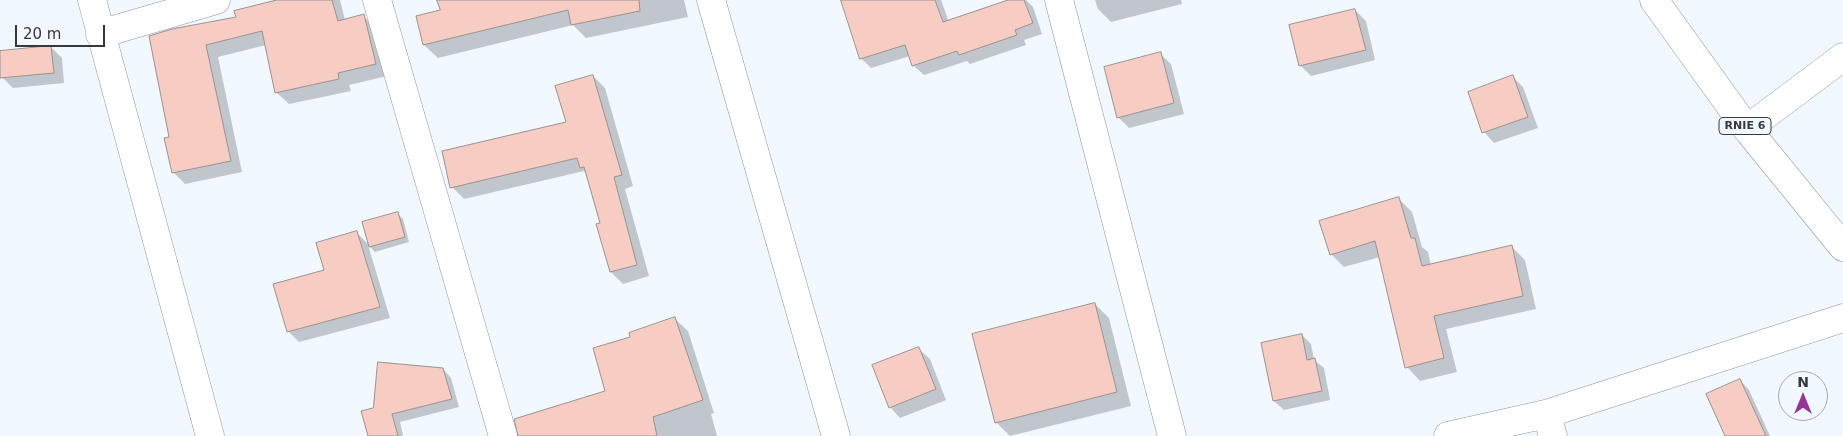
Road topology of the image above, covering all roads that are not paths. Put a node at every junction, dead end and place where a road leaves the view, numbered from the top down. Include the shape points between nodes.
1 (92, 0) edge
2 (216, 0) edge
3 (377, 0) edge
4 (711, 0) edge
5 (1059, 0) edge
6 (1654, 0) edge
7 (100, 34) junction
8 (1843, 57) edge
9 (1747, 129) junction
10 (1843, 248) edge
11 (1843, 318) edge
12 (1549, 425) edge
13 (210, 436) edge
14 (503, 436) edge
15 (836, 436) edge
16 (1172, 436) edge
17 (1448, 436) edge

1 - 7 street
2 - 7 street
3 - 14 street
4 - 15 street
5 - 16 street
6 - 9 street, RNIE 6
7 - 13 street
8 - 9 street
9 - 10 street, RNIE 6
11 - 12 street
12 - 17 street

